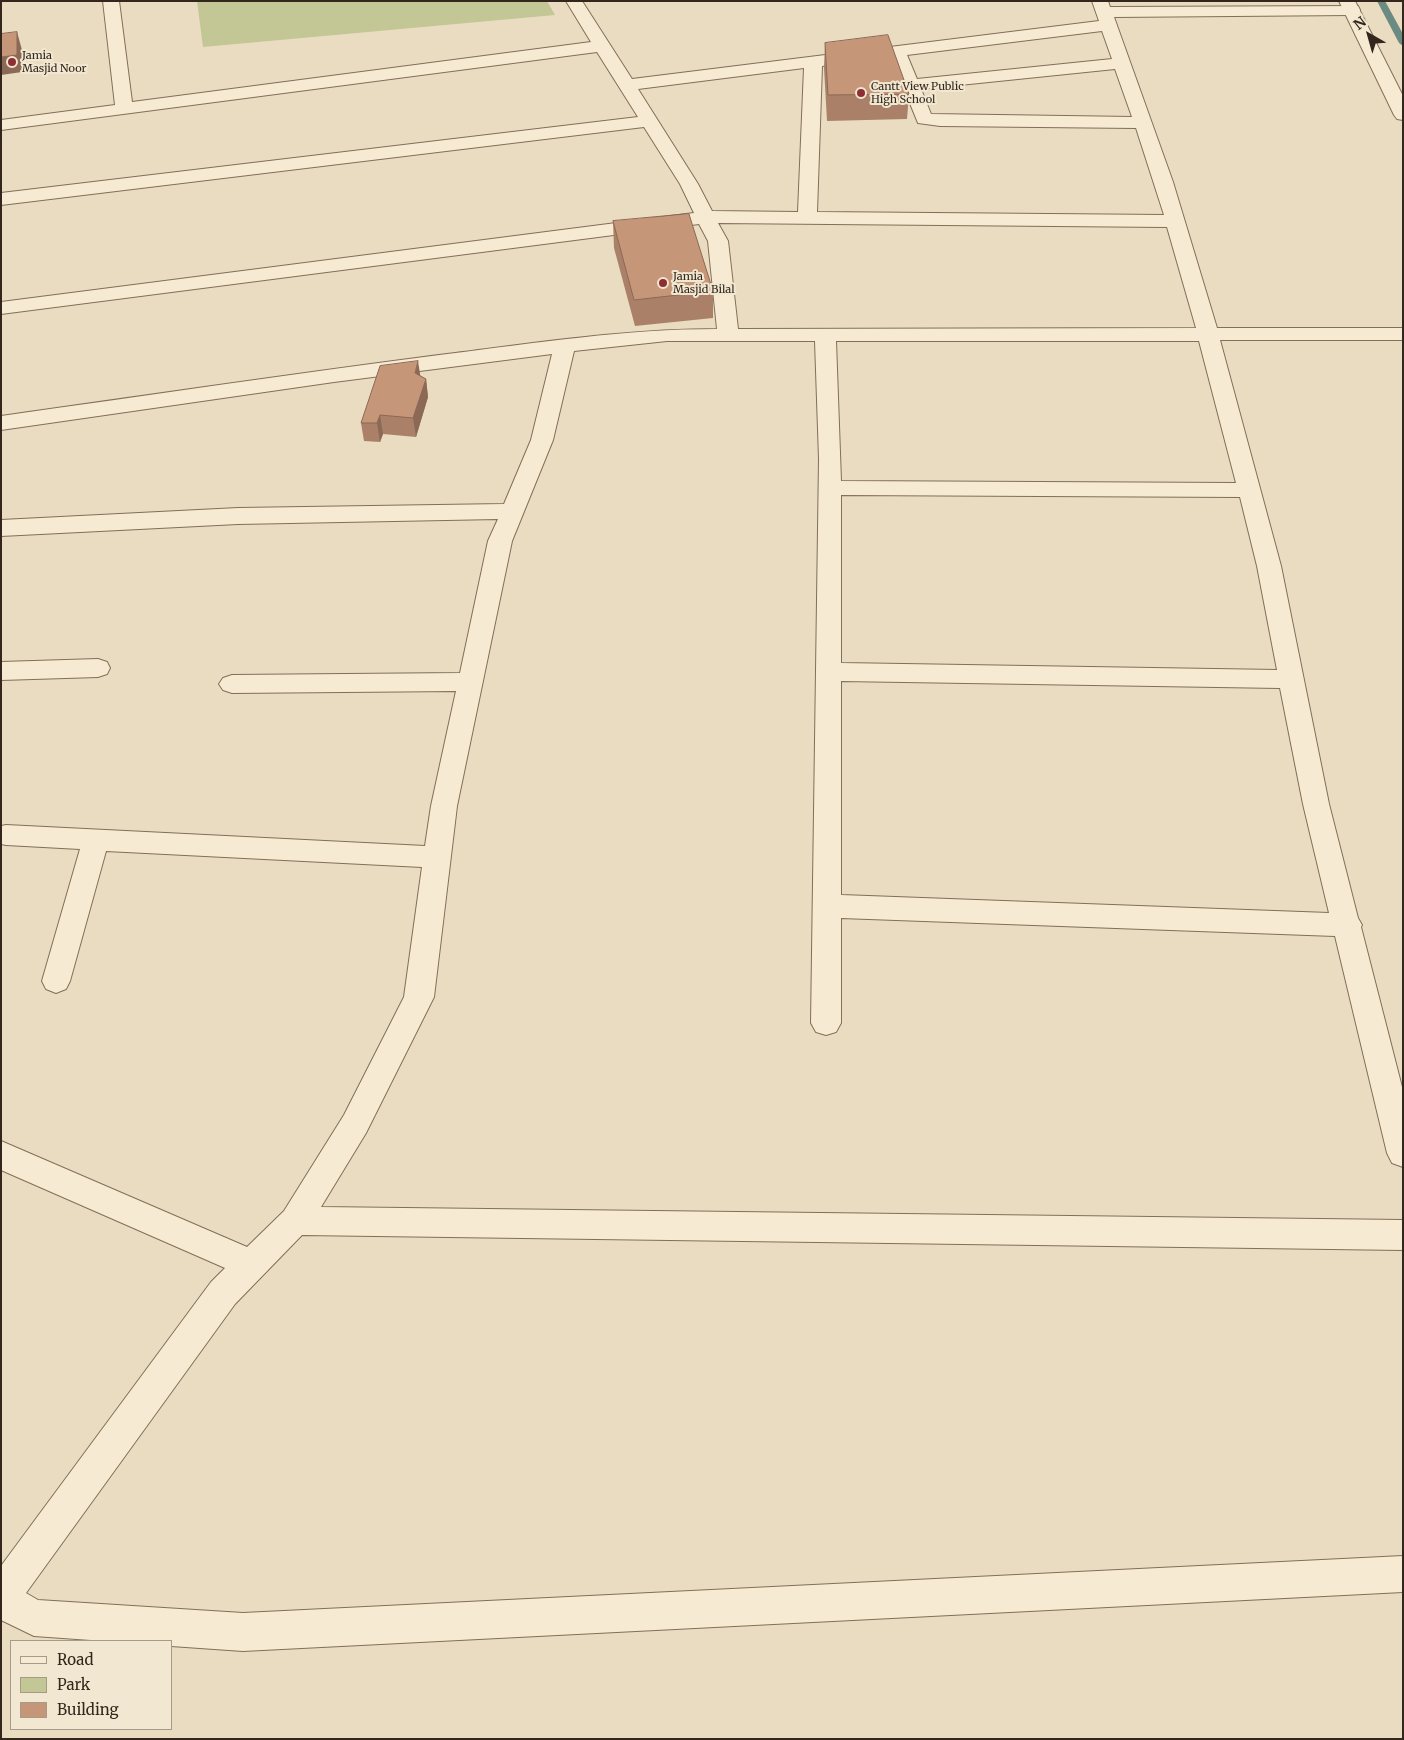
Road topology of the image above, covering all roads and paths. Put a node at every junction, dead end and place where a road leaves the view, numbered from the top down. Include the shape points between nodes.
1 (112, 1) edge
2 (574, 1) edge
3 (1349, 6) edge
4 (1103, 13) edge
5 (603, 46) junction
6 (897, 51) junction
7 (812, 62) junction
8 (1120, 63) junction
9 (627, 85) junction
10 (910, 85) junction
11 (124, 108) junction
12 (1403, 115) edge
13 (650, 121) junction
14 (1142, 123) junction
15 (1, 125) edge
16 (1, 199) edge
17 (706, 217) junction
18 (807, 218) junction
19 (1174, 221) junction
20 (1, 308) edge
21 (728, 334) junction
22 (824, 334) junction
23 (1208, 334) junction
24 (1403, 334) edge
25 (565, 345) junction
26 (1, 423) edge
27 (830, 488) junction
28 (1249, 490) junction
29 (513, 511) junction
30 (1, 528) edge
31 (98, 668) dead end
32 (1, 671) edge
33 (829, 672) junction
34 (1291, 679) junction
35 (470, 682) junction
36 (232, 684) dead end
37 (6, 835) dead end
38 (96, 839) junction
39 (437, 857) junction
40 (826, 906) junction
41 (1348, 925) junction
42 (56, 981) dead end
43 (826, 1023) dead end
44 (1403, 1153) edge
45 (1, 1155) edge
46 (295, 1221) junction
47 (1403, 1235) edge
48 (251, 1264) junction
49 (1403, 1574) edge
50 (1, 1598) edge

1 - 11 street
2 - 5 street
3 - 4 street
3 - 12 street
4 - 6 street
4 - 8 street
5 - 9 street
5 - 11 street
6 - 7 street
6 - 10 street
7 - 9 street
7 - 18 street
8 - 10 street
8 - 14 street
9 - 13 street
10 - 14 street via 924,119
11 - 15 street
13 - 16 street
13 - 17 street via 690,184
14 - 19 street via 1164,182
17 - 18 street
17 - 20 street
17 - 21 street via 718,241
18 - 19 street
19 - 23 street
21 - 22 street
21 - 25 street via 667,335
22 - 23 street
22 - 27 street
23 - 24 street
23 - 28 street
25 - 26 street
25 - 29 street via 542,440
27 - 28 street
27 - 33 street
28 - 34 street via 1269,566
29 - 30 street via 238,516
29 - 35 street via 500,541
31 - 32 street
33 - 34 street
33 - 40 street
34 - 41 street via 1316,804
35 - 36 street
35 - 39 street via 444,806
37 - 38 street
38 - 39 street
38 - 42 street
39 - 46 street via 419,997 355,1124
40 - 41 street
40 - 43 street
41 - 44 street
45 - 48 street
46 - 47 street
46 - 48 street
48 - 50 street via 223,1292
49 - 50 street via 243,1632 34,1618

